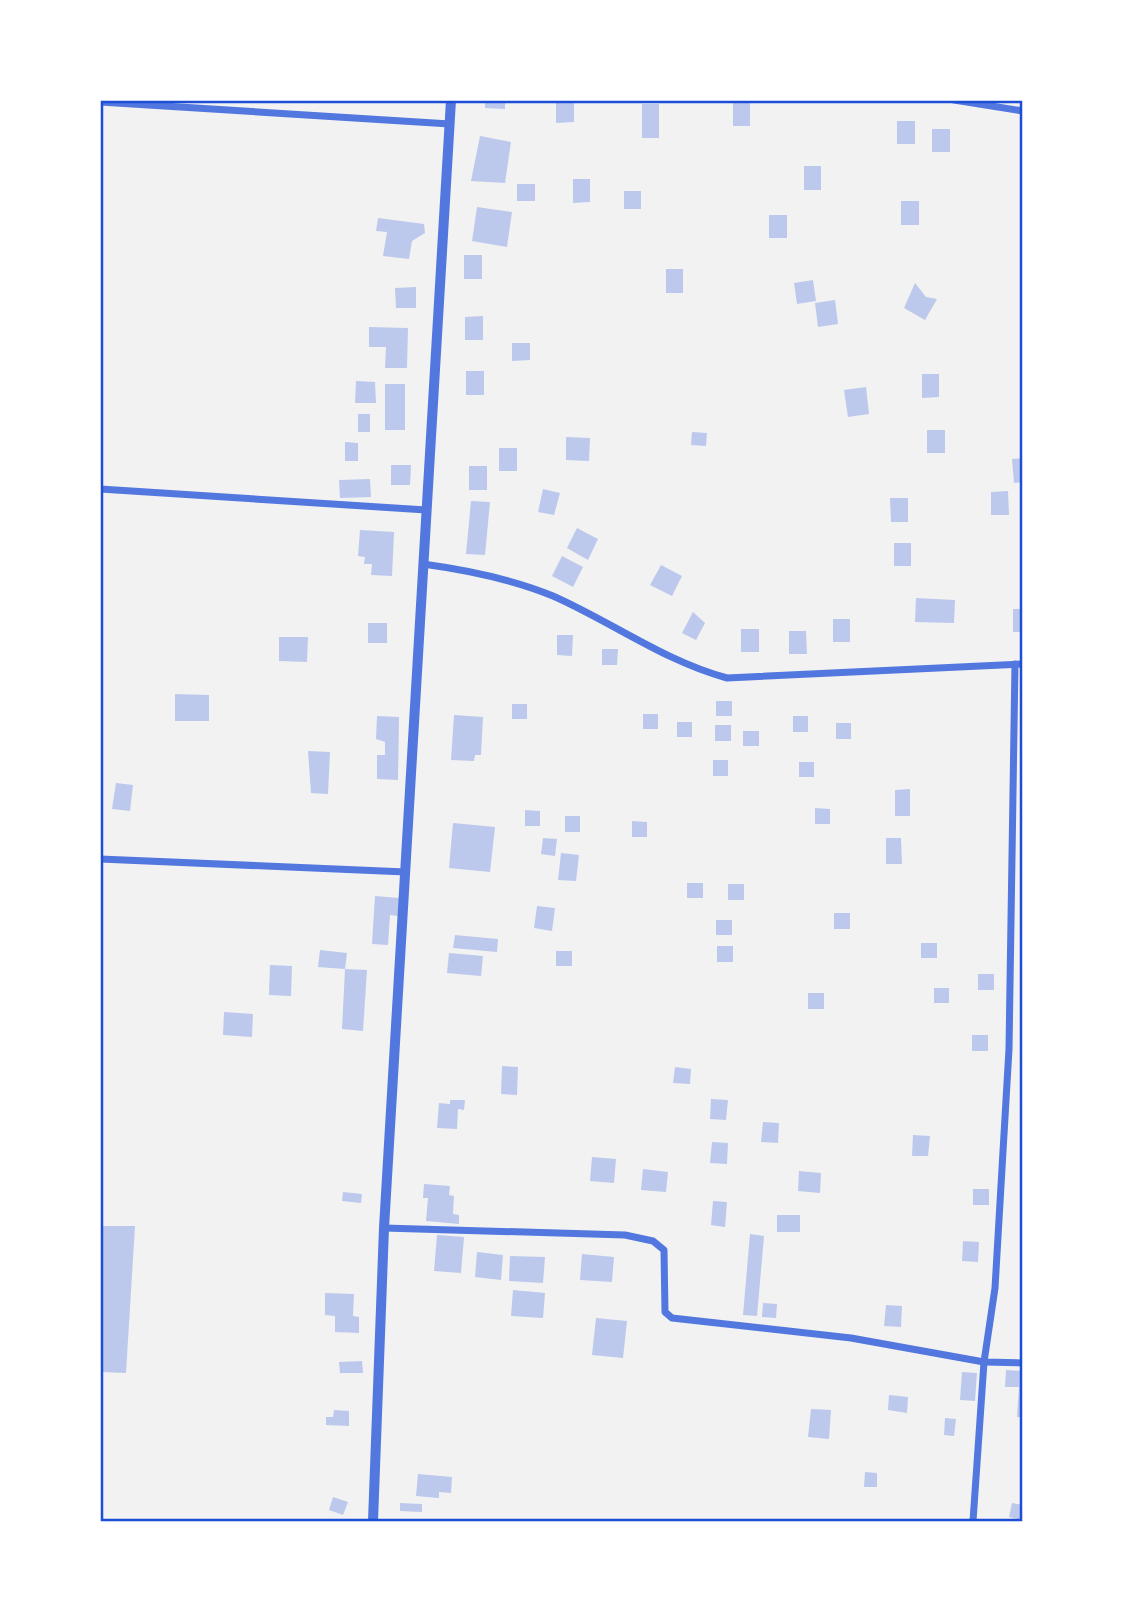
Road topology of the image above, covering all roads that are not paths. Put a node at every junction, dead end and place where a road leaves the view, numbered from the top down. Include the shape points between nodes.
1 (451, 100) edge
2 (954, 100) edge
3 (100, 102) edge
4 (1023, 111) edge
5 (450, 124) junction
6 (100, 489) edge
7 (426, 510) junction
8 (423, 564) junction
9 (1019, 664) edge
10 (100, 859) edge
11 (406, 872) junction
12 (384, 1228) junction
13 (984, 1362) junction
14 (1023, 1363) edge
15 (373, 1521) edge
16 (973, 1521) edge

1 - 5 street
2 - 4 street
3 - 5 street
5 - 7 street
6 - 7 street
7 - 8 street
8 - 9 street via 473,570 552,596 692,669 727,678
8 - 11 street
9 - 13 street via 1009,1049 995,1288
10 - 11 street
11 - 12 street
12 - 13 street via 625,1235 653,1241 664,1250 665,1312 672,1318 851,1338
12 - 15 street
13 - 14 street
13 - 16 street

